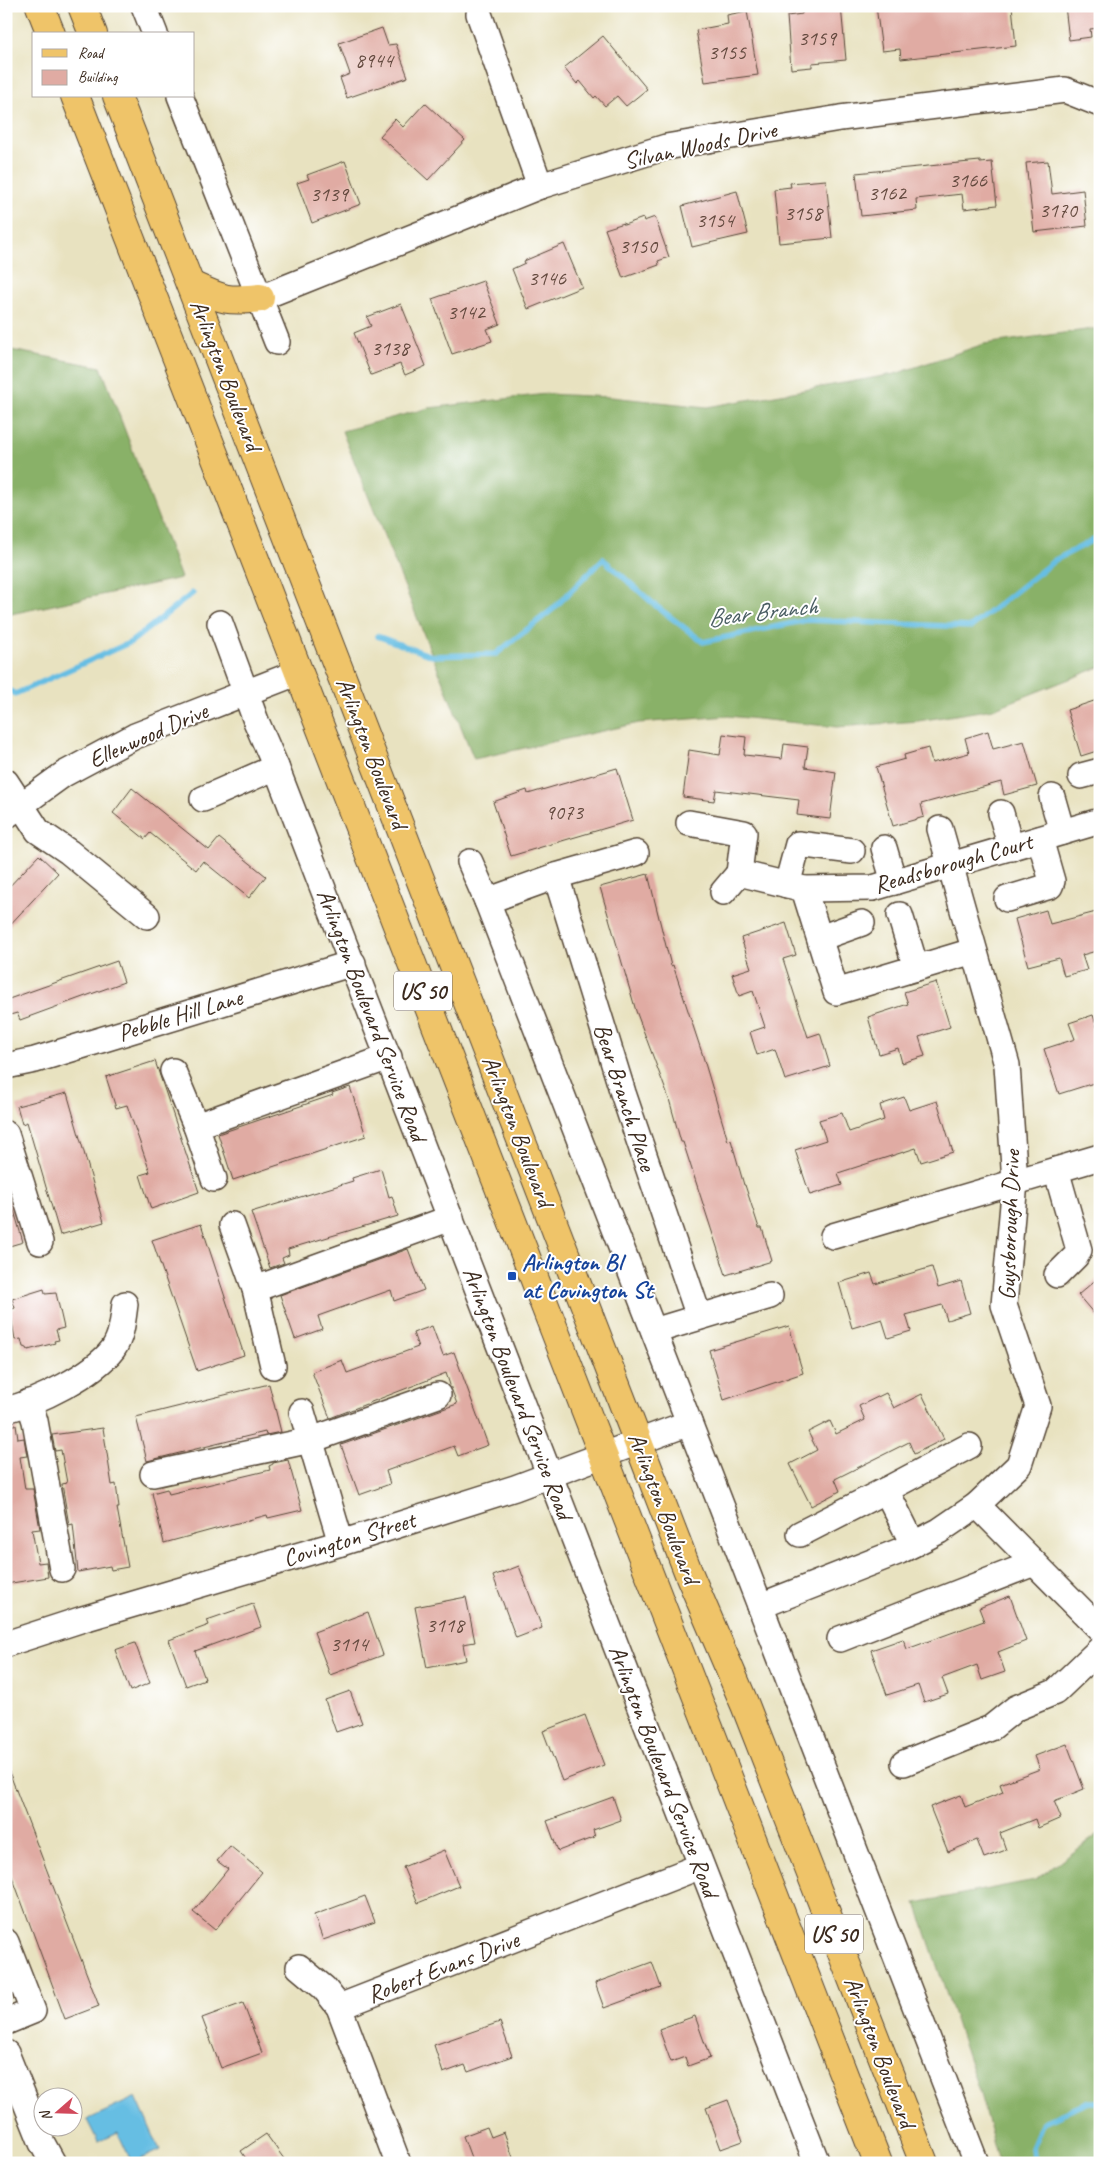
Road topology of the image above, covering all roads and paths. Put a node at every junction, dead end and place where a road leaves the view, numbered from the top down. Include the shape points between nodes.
1 (40, 6) edge
2 (82, 6) edge
3 (144, 6) edge
4 (479, 14) dead end
5 (50, 32) edge
6 (92, 32) edge
7 (154, 32) edge
8 (76, 98) edge
9 (118, 98) edge
10 (181, 98) edge
11 (1100, 104) edge
12 (540, 186) junction
13 (191, 285) junction
14 (260, 298) junction
15 (278, 342) dead end
16 (220, 623) dead end
17 (299, 672) junction
18 (245, 692) junction
19 (276, 767) junction
20 (6, 782) edge
21 (1052, 797) dead end
22 (204, 799) dead end
23 (14, 811) edge
24 (1001, 813) dead end
25 (689, 823) dead end
26 (1098, 827) edge
27 (940, 829) dead end
28 (1051, 836) junction
29 (884, 848) dead end
30 (1011, 848) junction
31 (852, 851) dead end
32 (636, 853) dead end
33 (470, 862) dead end
34 (951, 866) junction
35 (556, 876) junction
36 (894, 882) junction
37 (796, 887) junction
38 (1007, 899) dead end
39 (487, 901) junction
40 (900, 915) dead end
41 (147, 916) dead end
42 (862, 923) dead end
43 (820, 938) junction
44 (973, 951) junction
45 (353, 963) junction
46 (916, 968) junction
47 (389, 1057) junction
48 (6, 1066) edge
49 (173, 1071) dead end
50 (196, 1126) junction
51 (6, 1134) edge
52 (1096, 1165) edge
53 (1056, 1170) junction
54 (12, 1171) edge
55 (214, 1179) dead end
56 (1015, 1182) junction
57 (451, 1218) junction
58 (232, 1225) dead end
59 (833, 1236) dead end
60 (40, 1242) dead end
61 (1057, 1275) dead end
62 (255, 1289) junction
63 (770, 1296) dead end
64 (125, 1304) dead end
65 (699, 1317) junction
66 (654, 1331) junction
67 (273, 1366) dead end
68 (438, 1395) dead end
69 (17, 1406) edge
70 (302, 1412) dead end
71 (689, 1423) junction
72 (311, 1440) junction
73 (638, 1442) junction
74 (969, 1446) dead end
75 (603, 1455) junction
76 (153, 1474) dead end
77 (550, 1475) junction
78 (886, 1490) junction
79 (976, 1505) junction
80 (800, 1534) dead end
81 (341, 1542) junction
82 (913, 1544) junction
83 (1034, 1563) junction
84 (62, 1569) dead end
85 (760, 1606) junction
86 (1100, 1629) edge
87 (840, 1639) dead end
88 (6, 1644) edge
89 (1100, 1650) edge
90 (904, 1763) dead end
91 (701, 1866) junction
92 (6, 1942) edge
93 (299, 1967) dead end
94 (339, 2008) junction
95 (6, 2022) edge
96 (6, 2053) edge
97 (53, 2163) edge
98 (398, 2163) edge
99 (817, 2163) edge
100 (878, 2163) edge
101 (924, 2163) edge
102 (976, 2163) edge

1 - 5 main road
2 - 6 main road
3 - 7 street
4 - 12 street
8 - 17 main road, Arlington Boulevard / US 50
9 - 13 main road, Arlington Boulevard / US 50
10 - 14 street
11 - 12 street, Silvan Woods Drive via 1064,90 840,118 666,148
12 - 14 street, Silvan Woods Drive
13 - 14 main road via 225,300
13 - 73 main road, Arlington Boulevard / US 50
14 - 15 street
16 - 18 street, Arlington Boulevard Service Road
17 - 18 street, Ellenwood Drive
17 - 75 main road, Arlington Boulevard / US 50
18 - 19 street, Arlington Boulevard Service Road
18 - 23 street, Ellenwood Drive via 136,736 64,774
19 - 22 street
19 - 45 street, Arlington Boulevard Service Road
20 - 23 street
21 - 28 street
23 - 41 street
24 - 30 street
25 - 37 street, Readsborough Court via 744,833 731,883
26 - 28 street, Readsborough Court
27 - 34 street, Guysborough Drive
28 - 30 street, Readsborough Court
28 - 38 street via 1050,886
29 - 36 street
30 - 34 street, Readsborough Court
31 - 37 street via 798,844
32 - 35 street
33 - 39 street
34 - 36 street, Readsborough Court
34 - 44 street, Guysborough Drive
35 - 39 street
35 - 65 street, Bear Branch Place via 623,1093
36 - 37 street, Readsborough Court via 873,888
37 - 43 street
39 - 66 street
40 - 46 street
42 - 43 street
43 - 46 street via 836,992
44 - 46 street
44 - 56 street, Guysborough Drive via 1007,1065
45 - 47 street, Arlington Boulevard Service Road
45 - 48 street, Pebble Hill Lane via 35,1060
47 - 50 street
47 - 57 street, Arlington Boulevard Service Road
49 - 50 street
50 - 55 street
51 - 54 street
52 - 53 street
53 - 56 street
53 - 61 street via 1078,1250
54 - 60 street
56 - 59 street
56 - 79 street, Guysborough Drive via 1004,1305 1038,1406 1019,1465
57 - 62 street
57 - 77 street, Arlington Boulevard Service Road
58 - 62 street
62 - 67 street
63 - 65 street
64 - 69 street via 121,1331 113,1348 93,1369 51,1393
65 - 66 street
66 - 71 street
68 - 72 street
69 - 84 street via 35,1421
70 - 72 street
71 - 73 street, Covington Street
71 - 85 street
72 - 76 street
72 - 81 street
73 - 75 street, Covington Street
73 - 101 main road, Arlington Boulevard / US 50 via 689,1574 745,1704
74 - 78 street
75 - 77 street, Covington Street
75 - 100 main road, Arlington Boulevard / US 50
77 - 81 street, Covington Street
77 - 91 street, Arlington Boulevard Service Road
78 - 80 street
78 - 82 street
79 - 82 street, Guysborough Drive
79 - 83 street
81 - 88 street, Covington Street
82 - 85 street, Guysborough Drive
83 - 86 street
83 - 87 street
85 - 102 street
89 - 90 street via 1055,1692 1016,1708 991,1728
91 - 94 street, Robert Evans Drive
91 - 99 street, Arlington Boulevard Service Road
92 - 95 street via 33,2011
93 - 94 street via 324,1988
94 - 98 street, Robert Evans Drive
96 - 97 street

